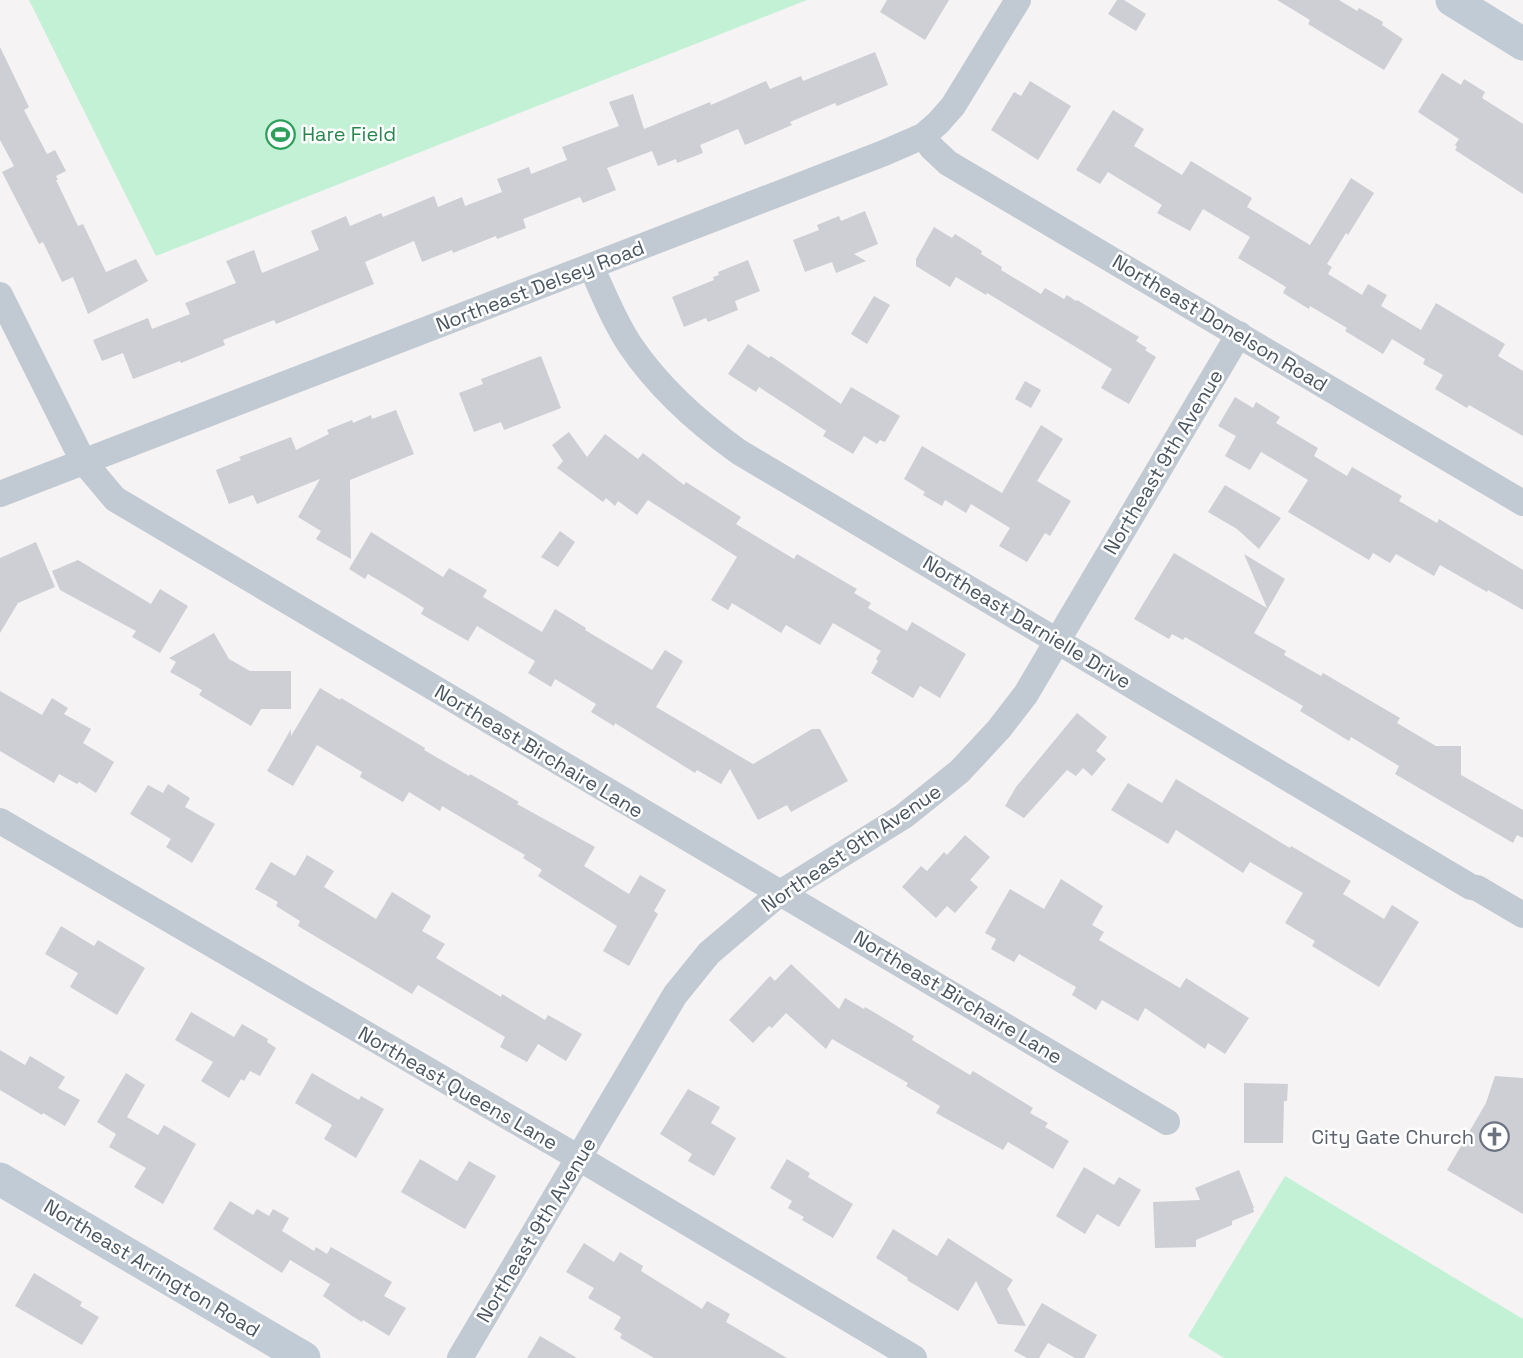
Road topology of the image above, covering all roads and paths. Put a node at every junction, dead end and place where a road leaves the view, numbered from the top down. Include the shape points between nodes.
1 (1018, 0) edge
2 (1452, 0) edge
3 (1523, 44) edge
4 (923, 135) junction
5 (591, 266) junction
6 (0, 296) edge
7 (1239, 334) junction
8 (83, 461) junction
9 (0, 494) edge
10 (1523, 503) edge
11 (1058, 640) junction
12 (0, 821) edge
13 (780, 893) junction
14 (1523, 915) edge
15 (1167, 1122) dead end
16 (579, 1158) junction
17 (0, 1179) edge
18 (304, 1358) edge
19 (460, 1358) edge
20 (914, 1358) edge

1 - 4 street, Northeast Delsey Road via 952,106
2 - 3 street
4 - 5 street, Northeast Delsey Road
4 - 7 street, Northeast Donelson Road via 948,163
5 - 8 street, Northeast Delsey Road
5 - 11 street, Northeast Darnielle Drive via 630,345 677,402 706,428 749,458
6 - 8 street, Northeast Birchaire Lane
7 - 10 street, Northeast Donelson Road
7 - 11 street, Northeast 9th Avenue
8 - 9 street, Northeast Delsey Road
8 - 13 street, Northeast Birchaire Lane via 115,499
11 - 13 street, Northeast 9th Avenue via 1026,694 960,771 904,816
11 - 14 street, Northeast Darnielle Drive
12 - 16 street, Northeast Queens Lane
13 - 15 street, Northeast Birchaire Lane
13 - 16 street, Northeast 9th Avenue via 709,953 675,995
16 - 19 street, Northeast 9th Avenue
16 - 20 street, Northeast Queens Lane
17 - 18 street, Northeast Arrington Road

